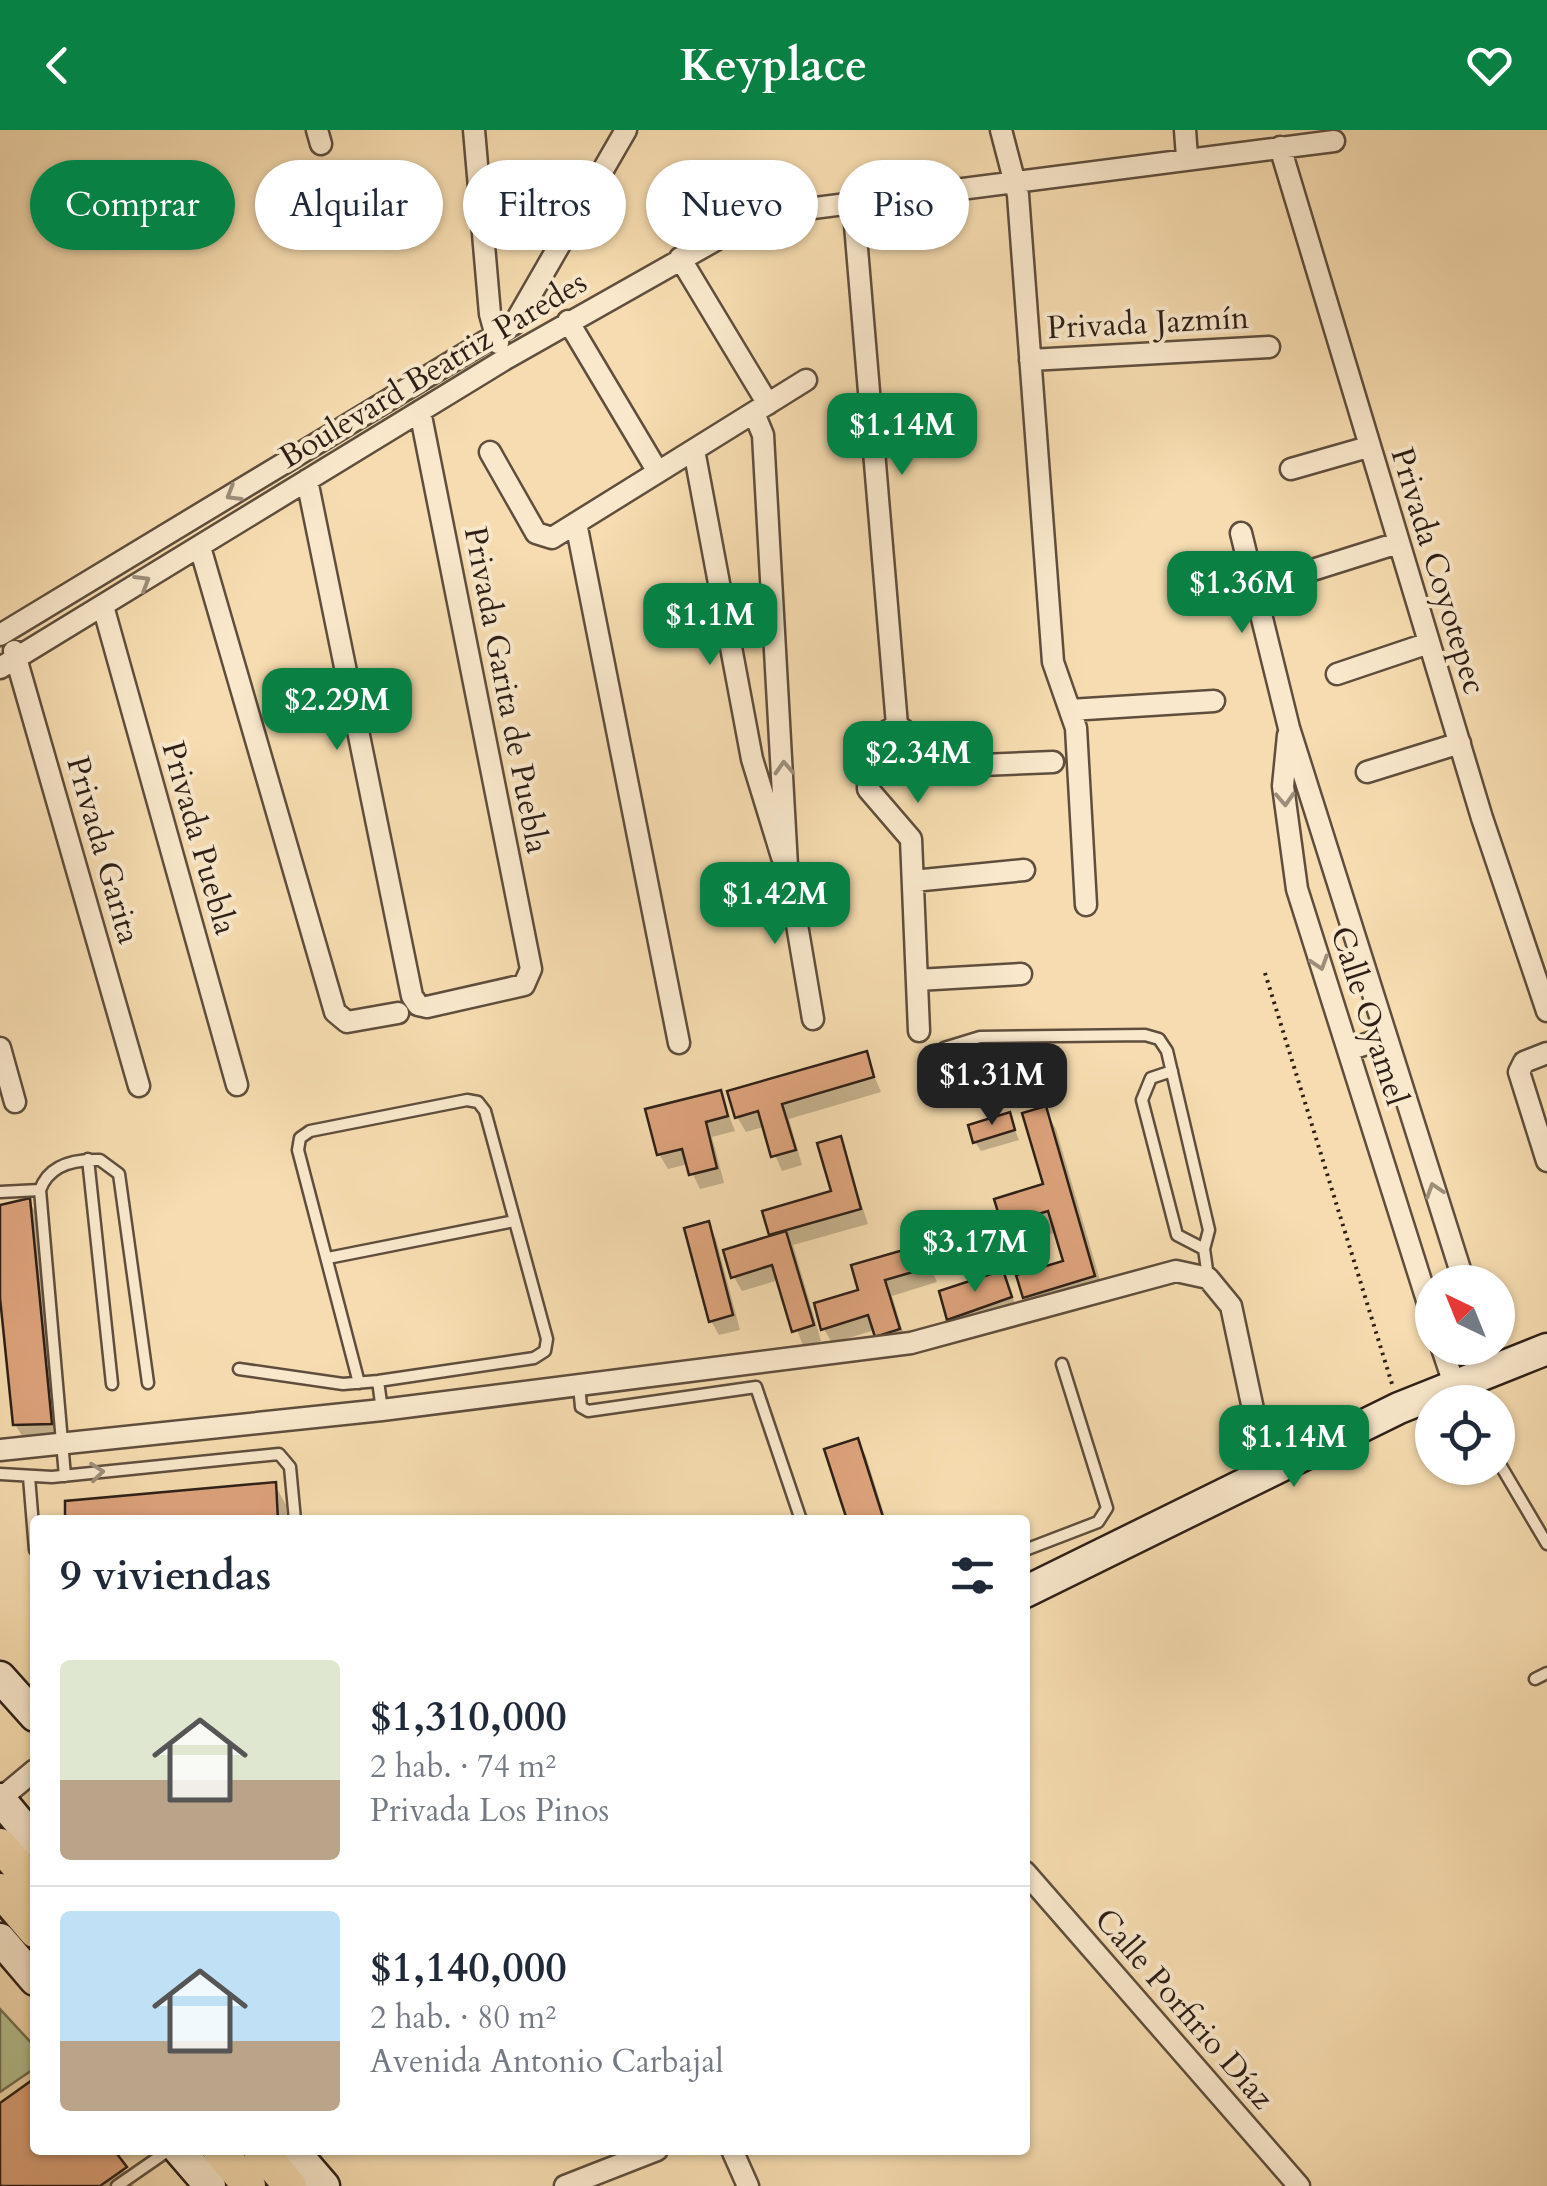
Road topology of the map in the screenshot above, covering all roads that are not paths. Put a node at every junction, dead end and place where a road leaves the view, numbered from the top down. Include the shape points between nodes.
1 (474, 130) edge
2 (626, 130) edge
3 (1001, 130) edge
4 (1186, 130) edge
5 (1334, 141) dead end
6 (1280, 147) junction
7 (1187, 158) junction
8 (1015, 180) junction
9 (969, 186) edge
10 (838, 203) edge
11 (858, 250) edge
12 (680, 258) junction
13 (568, 322) junction
14 (495, 334) junction
15 (1269, 346) dead end
16 (507, 358) junction
17 (1030, 360) junction
18 (806, 380) dead end
19 (761, 408) junction
20 (420, 411) junction
21 (1368, 447) junction
22 (694, 450) junction
23 (490, 452) dead end
24 (1291, 469) dead end
25 (658, 472) junction
26 (307, 480) junction
27 (576, 523) junction
28 (1240, 533) dead end
29 (1398, 543) junction
30 (200, 547) junction
31 (1306, 572) dead end
32 (103, 606) junction
33 (3, 633) edge
34 (1429, 644) junction
35 (8, 664) edge
36 (1338, 674) dead end
37 (1214, 701) dead end
38 (1070, 710) junction
39 (897, 726) junction
40 (1289, 728) junction
41 (1460, 743) junction
42 (1053, 762) dead end
43 (1367, 772) dead end
44 (787, 866) junction
45 (1024, 870) dead end
46 (913, 881) junction
47 (1086, 905) dead end
48 (1020, 974) dead end
49 (917, 980) junction
50 (408, 1009) junction
51 (1547, 1011) edge
52 (813, 1019) dead end
53 (920, 1031) dead end
54 (1385, 1038) junction
55 (679, 1043) dead end
56 (0, 1048) edge
57 (944, 1048) dead end
58 (1348, 1050) junction
59 (1547, 1053) edge
60 (1172, 1071) junction
61 (237, 1085) dead end
62 (139, 1086) dead end
63 (16, 1102) dead end
64 (88, 1159) junction
65 (1547, 1162) edge
66 (40, 1190) junction
67 (0, 1192) edge
68 (514, 1222) junction
69 (1204, 1249) junction
70 (328, 1258) junction
71 (1416, 1265) edge
72 (1458, 1265) edge
73 (1208, 1278) junction
74 (1547, 1349) edge
75 (1515, 1354) edge
76 (1062, 1364) dead end
77 (1482, 1365) edge
78 (239, 1369) dead end
79 (378, 1381) junction
80 (148, 1383) dead end
81 (360, 1383) junction
82 (112, 1384) dead end
83 (579, 1385) junction
84 (1465, 1385) edge
85 (1415, 1404) edge
86 (382, 1410) junction
87 (64, 1446) junction
88 (0, 1450) edge
89 (1266, 1470) junction
90 (0, 1474) edge
91 (65, 1476) junction
92 (29, 1477) junction
93 (1512, 1485) edge
94 (32, 1515) edge
95 (295, 1515) edge
96 (800, 1515) edge
97 (1547, 1544) edge
98 (1030, 1548) edge
99 (1030, 1589) edge
100 (1547, 1674) edge
101 (0, 1676) edge
102 (1536, 1679) dead end
103 (30, 1710) edge
104 (30, 1774) edge
105 (0, 1799) edge
106 (30, 1835) edge
107 (0, 1844) edge
108 (1030, 1878) edge
109 (30, 1880) edge
110 (0, 1890) edge
111 (30, 1926) edge
112 (0, 1939) edge
113 (30, 1974) edge
114 (162, 2155) edge
115 (183, 2155) edge
116 (223, 2155) edge
117 (271, 2155) edge
118 (644, 2155) edge
119 (734, 2155) edge
120 (299, 2167) edge
121 (117, 2186) edge
122 (210, 2186) edge
123 (249, 2186) edge
124 (565, 2186) edge
125 (748, 2186) edge
126 (1299, 2186) edge

1 - 14 street
2 - 14 street, Boulevard Beatriz Paredes via 514,324
3 - 8 street
4 - 7 street
5 - 6 street, Boulevard Beatriz Paredes
6 - 7 street, Boulevard Beatriz Paredes
6 - 21 street, Privada Coyotepec
7 - 8 street, Boulevard Beatriz Paredes
8 - 9 street, Boulevard Beatriz Paredes
8 - 17 street
10 - 12 street, Boulevard Beatriz Paredes via 760,215
11 - 39 street
12 - 13 street, Boulevard Beatriz Paredes
12 - 19 street
13 - 16 street, Boulevard Beatriz Paredes
13 - 25 street
14 - 16 street
14 -> 33 street, Boulevard Beatriz Paredes
15 - 17 street, Privada Jazmín
16 - 20 street, Boulevard Beatriz Paredes
17 - 38 street via 1054,662
18 - 19 street
19 - 22 street
44 -> 19 street
20 - 26 street, Boulevard Beatriz Paredes
20 - 50 street, Privada Garita de Puebla via 531,969 519,987
21 - 24 street
21 - 29 street, Privada Coyotepec
22 - 25 street
22 - 44 street via 752,759
23 - 27 street via 539,536 552,538
25 - 27 street
26 - 30 street, Boulevard Beatriz Paredes
26 - 50 street via 412,996
27 - 55 street
28 - 40 street
29 - 31 street
29 - 34 street, Privada Coyotepec
32 -> 30 street, Boulevard Beatriz Paredes
30 - 50 street via 335,1012 342,1020
32 - 35 street, Boulevard Beatriz Paredes
32 - 61 street, Privada Puebla
33 - 35 street, Privada Garita
34 - 36 street
34 - 41 street, Privada Coyotepec
35 - 62 street, Privada Garita
37 - 38 street
38 - 47 street
39 - 42 street via 920,743 932,766
39 - 46 street via 868,743 868,789 909,833
40 - 54 street
40 -> 58 street, Calle Oyamel via 1288,843
41 - 43 street
41 - 51 street, Privada Coyotepec
44 - 52 street
45 - 46 street
46 - 49 street
48 - 49 street
49 - 53 street
54 - 58 street
72 -> 54 street
56 - 63 street
57 - 60 lane via 980,1038 1145,1034 1165,1045
58 - 71 street, Calle Oyamel
59 - 65 street via 1524,1062 1519,1072
60 - 69 lane via 1209,1230
60 - 69 lane via 1150,1078 1142,1100 1177,1235
64 - 66 lane via 58,1166
64 - 80 lane via 111,1165 123,1185
64 - 82 lane
66 - 67 lane
66 - 87 lane
68 - 70 lane
68 - 70 lane via 482,1106 472,1100 449,1103 300,1138
68 - 79 lane via 545,1351
69 - 73 lane
70 - 81 lane
73 - 83 street via 1165,1273 911,1343
73 - 89 street via 1231,1306
74 - 75 street
76 - 98 lane via 1107,1508 1098,1522
77 - 84 street
78 - 81 lane
79 - 81 lane
79 - 86 lane
83 - 86 street
83 - 96 lane via 588,1411 756,1388
85 - 89 street
86 - 87 street
87 - 88 street
87 - 91 lane
89 - 99 street
90 - 92 lane
91 - 92 lane
91 -> 95 lane via 279,1454 290,1467
92 - 94 lane
93 - 97 lane
100 - 102 lane
101 - 103 street
104 - 105 street
105 - 106 street
107 - 109 main road
108 - 126 street, Calle Porfirio Díaz
110 - 111 main road
112 - 113 street
114 - 121 lane
115 - 122 street
116 - 123 main road
117 - 120 main road
118 - 124 street
119 - 125 street

